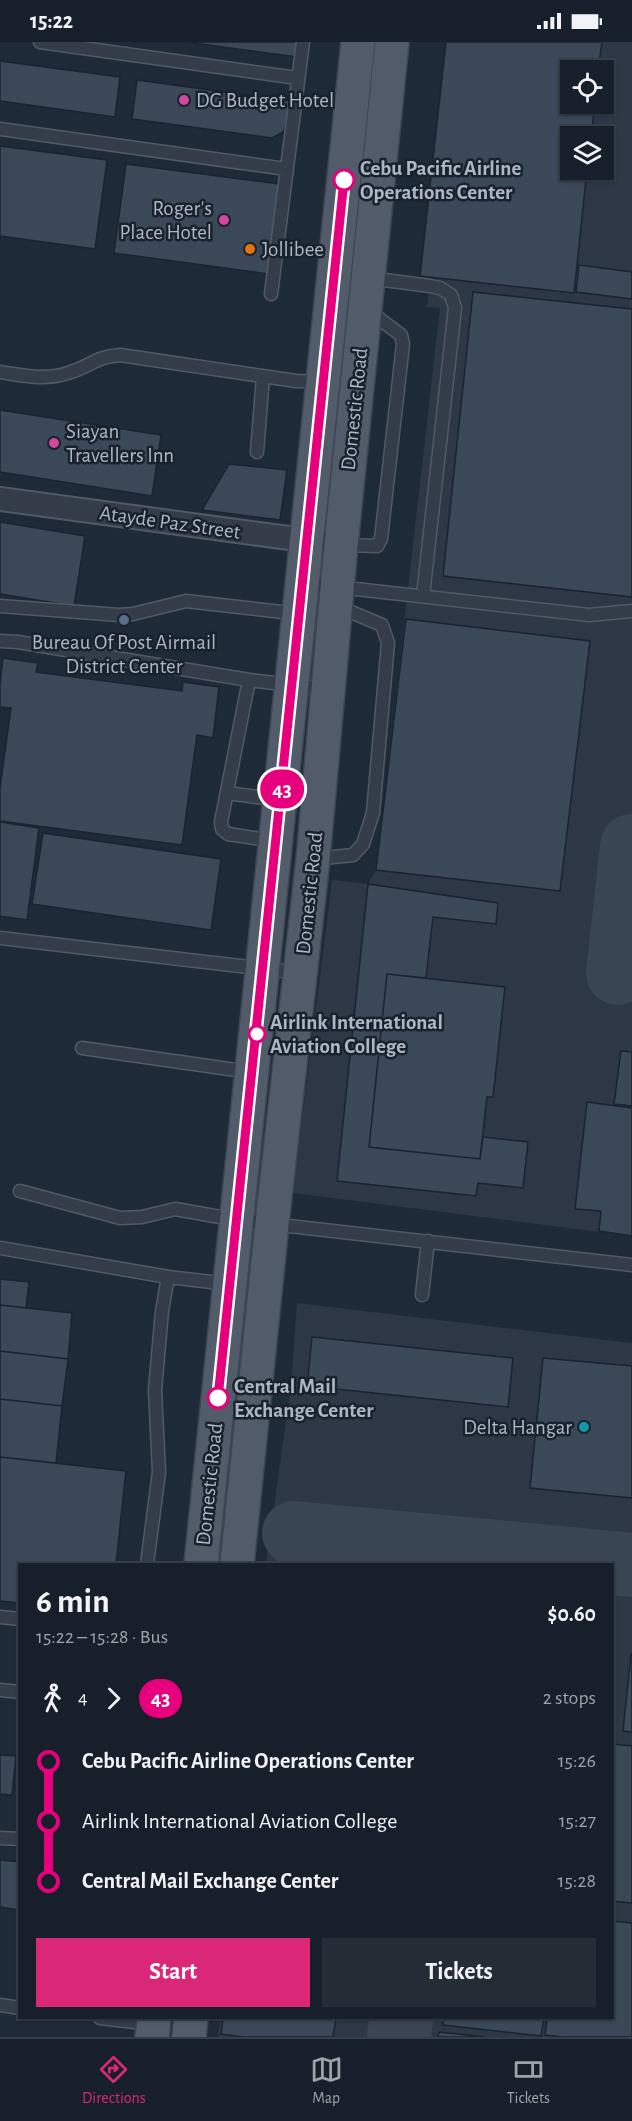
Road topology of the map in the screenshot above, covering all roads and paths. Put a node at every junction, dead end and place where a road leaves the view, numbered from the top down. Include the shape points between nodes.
1 (40, 42) edge
2 (303, 42) edge
3 (358, 42) edge
4 (392, 42) edge
5 (297, 78) junction
6 (0, 129) edge
7 (286, 169) junction
8 (367, 293) junction
9 (271, 294) dead end
10 (0, 372) edge
11 (263, 376) junction
12 (323, 382) junction
13 (256, 452) dead end
14 (0, 499) edge
15 (306, 541) junction
16 (341, 545) junction
17 (336, 596) junction
18 (423, 596) junction
19 (300, 599) junction
20 (0, 606) edge
21 (632, 611) edge
22 (0, 641) edge
23 (249, 680) junction
24 (292, 686) junction
25 (329, 689) junction
26 (227, 793) junction
27 (280, 800) junction
28 (276, 841) junction
29 (313, 859) junction
30 (0, 938) edge
31 (264, 970) junction
32 (300, 973) junction
33 (82, 1048) dead end
34 (253, 1072) junction
35 (20, 1191) dead end
36 (237, 1220) junction
37 (272, 1224) junction
38 (428, 1242) junction
39 (0, 1248) edge
40 (632, 1265) edge
41 (168, 1276) junction
42 (230, 1284) junction
43 (422, 1295) dead end
44 (147, 1563) edge
45 (201, 1563) edge
46 (237, 1563) edge
47 (0, 1617) edge
48 (18, 1619) edge
49 (0, 1690) edge
50 (18, 1692) edge
51 (0, 1838) edge
52 (18, 1839) edge
53 (0, 2005) edge
54 (18, 2008) edge
55 (107, 2019) edge
56 (190, 2019) edge
57 (153, 2026) edge
58 (189, 2037) edge

1 - 5 lane
2 - 5 lane
3 - 12 main road, Domestic Road via 327,302
4 - 8 main road, Domestic Road
5 - 7 lane
6 - 7 lane
7 - 9 lane
8 - 16 main road, Domestic Road
8 - 18 lane via 440,288 451,295 455,308
10 - 11 lane via 55,377 96,359 120,355
11 - 12 lane
11 - 13 lane
12 - 15 main road, Domestic Road
14 - 15 street, Atayde Paz Street
15 - 16 street, Atayde Paz Street
15 - 19 main road, Domestic Road
16 - 17 main road, Domestic Road
17 - 18 lane
17 - 19 lane
17 - 25 main road, Domestic Road
17 - 29 lane via 382,626 388,643 373,813 363,843 352,855
18 - 21 lane via 589,615
19 - 20 lane via 186,601 119,615
19 - 24 main road, Domestic Road
22 - 23 lane
23 - 24 lane
23 - 26 lane
24 - 25 lane
24 - 27 main road, Domestic Road
25 - 29 main road, Domestic Road
26 - 27 lane
26 - 28 lane via 222,829 228,834
27 - 28 main road, Domestic Road
28 - 31 main road, Domestic Road
29 - 32 main road, Domestic Road
30 - 31 lane
31 - 32 lane
31 - 34 main road, Domestic Road
32 - 37 main road, Domestic Road
33 - 34 lane
34 - 36 main road, Domestic Road
35 - 36 lane via 120,1218 175,1209
36 - 37 lane
36 - 42 main road, Domestic Road
37 - 38 lane
37 - 46 main road, Domestic Road
38 - 40 lane
38 - 43 lane
39 - 41 lane
41 - 42 lane
41 - 44 lane via 155,1390 159,1472
42 - 45 main road, Domestic Road
47 - 48 lane
49 - 50 lane
51 - 52 lane
53 - 54 lane
55 - 57 lane
56 - 58 main road

